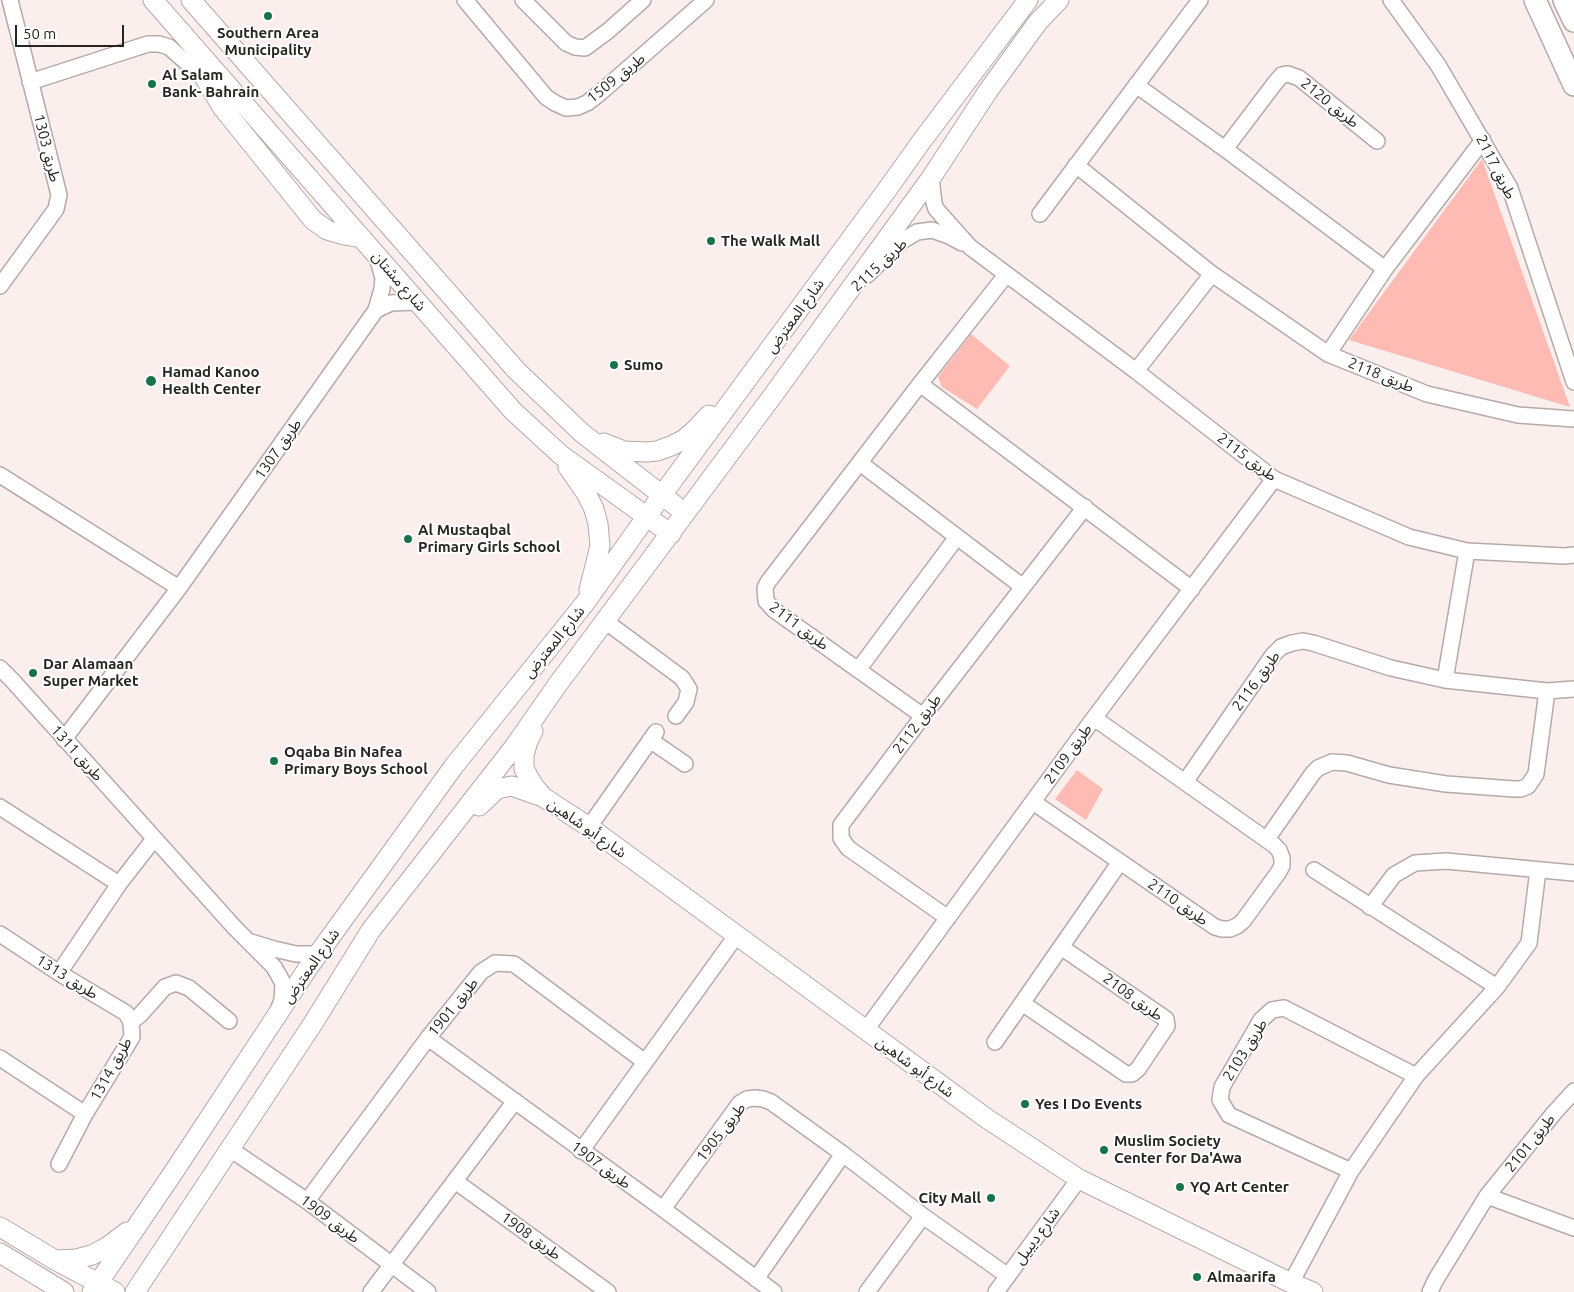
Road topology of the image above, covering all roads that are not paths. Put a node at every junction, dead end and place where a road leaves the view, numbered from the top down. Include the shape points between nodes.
1 (10, 0) edge
2 (153, 0) edge
3 (191, 0) edge
4 (465, 0) edge
5 (523, 0) edge
6 (643, 0) edge
7 (705, 0) edge
8 (1028, 0) edge
9 (1059, 0) edge
10 (1200, 0) edge
11 (1391, 0) edge
12 (1535, 0) edge
13 (1564, 0) edge
14 (1574, 21) edge
15 (189, 42) junction
16 (206, 80) junction
17 (30, 82) junction
18 (1574, 84) edge
19 (1136, 85) junction
20 (1483, 140) junction
21 (1377, 141) dead end
22 (1225, 149) junction
23 (1076, 165) junction
24 (931, 178) junction
25 (1040, 214) dead end
26 (362, 238) junction
27 (970, 247) junction
28 (378, 257) junction
29 (1385, 269) junction
30 (1212, 274) junction
31 (1006, 275) junction
32 (1, 279) edge
33 (844, 297) junction
34 (417, 302) junction
35 (376, 310) junction
36 (1328, 354) junction
37 (760, 362) junction
38 (1136, 371) junction
39 (1574, 382) edge
40 (920, 384) junction
41 (1574, 419) edge
42 (582, 433) junction
43 (561, 455) junction
44 (860, 463) junction
45 (0, 475) edge
46 (1274, 479) junction
47 (662, 495) junction
48 (1085, 507) junction
49 (685, 513) junction
50 (647, 516) junction
51 (671, 534) junction
52 (957, 537) junction
53 (1467, 551) junction
54 (1574, 555) edge
55 (1023, 587) junction
56 (179, 588) junction
57 (1192, 589) junction
58 (586, 603) junction
59 (605, 621) junction
60 (0, 668) edge
61 (858, 670) junction
62 (1445, 680) junction
63 (558, 684) junction
64 (1574, 689) edge
65 (1547, 691) junction
66 (676, 716) dead end
67 (923, 716) junction
68 (1094, 718) junction
69 (64, 739) junction
70 (685, 764) dead end
71 (1186, 782) junction
72 (543, 797) junction
73 (1033, 802) junction
74 (0, 807) edge
75 (588, 827) junction
76 (154, 839) junction
77 (1267, 839) junction
78 (1120, 862) junction
79 (1314, 870) dead end
80 (1538, 870) junction
81 (418, 871) junction
82 (1574, 873) edge
83 (118, 884) junction
84 (1370, 907) junction
85 (948, 918) junction
86 (0, 934) edge
87 (736, 936) junction
88 (248, 941) junction
89 (1061, 947) junction
90 (318, 954) junction
91 (60, 973) junction
92 (1497, 987) junction
93 (1022, 1003) junction
94 (275, 1019) junction
95 (131, 1022) junction
96 (228, 1022) dead end
97 (865, 1031) junction
98 (428, 1038) junction
99 (995, 1042) dead end
100 (0, 1058) edge
101 (645, 1062) junction
102 (1416, 1076) junction
103 (1574, 1091) edge
104 (515, 1101) junction
105 (85, 1114) junction
106 (230, 1149) junction
107 (581, 1151) junction
108 (843, 1154) junction
109 (59, 1164) dead end
110 (1351, 1171) junction
111 (1078, 1179) junction
112 (455, 1181) junction
113 (1487, 1196) junction
114 (307, 1201) junction
115 (148, 1209) junction
116 (663, 1209) junction
117 (923, 1216) junction
118 (0, 1227) edge
119 (1574, 1228) edge
120 (0, 1253) edge
121 (55, 1260) junction
122 (392, 1265) junction
123 (36, 1276) junction
124 (1008, 1276) junction
125 (756, 1278) junction
126 (1291, 1283) junction
127 (95, 1287) edge
128 (47, 1292) edge
129 (64, 1292) edge
130 (115, 1292) edge
131 (135, 1292) edge
132 (371, 1292) edge
133 (428, 1292) edge
134 (608, 1292) edge
135 (774, 1292) edge
136 (867, 1292) edge
137 (996, 1292) edge
138 (1313, 1292) edge
139 (1430, 1292) edge

1 - 17 street, طريق 1303
2 - 15 street, شارع مشتان
3 - 42 street, شارع مشتان via 516,370
4 - 7 street, طريق 1509 via 546,97 566,108 587,103 600,93
5 - 6 street via 566,43 585,48
8 - 37 street, شارع المعترض
9 - 24 street, شارع المعترض via 1038,22 988,91
10 - 19 street
11 - 20 street, طريق 2117 via 1438,65
12 - 18 main road
13 - 14 main road
15 - 16 street
15 - 26 street, شارع مشتان
16 - 17 street via 169,47 148,44
16 - 26 street via 222,107 312,220 327,230
17 - 32 street, طريق 1303 via 59,195 56,209
19 - 22 street
19 - 23 street
20 - 29 street
20 - 39 street, طريق 2117 via 1510,188
21 - 22 street, طريق 2120 via 1299,78 1288,74 1275,83
22 - 29 street
23 - 25 street
23 - 30 street, طريق 2118
24 - 27 street, طريق 2115 via 936,209
24 - 33 street, شارع المعترض
26 - 28 street, شارع مشتان
27 - 31 street, طريق 2115
27 - 33 street, طريق 2115 via 932,230 917,232 902,241
28 - 34 street, شارع مشتان
28 - 35 street, طريق 1307 via 382,289
29 - 36 street
30 - 36 street, طريق 2118
30 - 38 street
31 - 38 street, طريق 2115
31 - 40 street, طريق 2111
33 - 49 street, شارع المعترض
34 - 35 street via 391,303
34 - 43 street, شارع مشتان via 513,411
35 - 56 street, طريق 1307
36 - 41 street, طريق 2118 via 1427,394 1518,415
37 - 42 street via 739,378 694,431 671,446 646,452 624,451
37 - 47 street, شارع المعترض
38 - 46 street, طريق 2115
40 - 44 street, طريق 2111
40 - 48 street
42 - 47 street, شارع مشتان
43 - 50 street, شارع مشتان
43 - 58 street via 586,493 598,524 600,546
44 - 52 street
44 - 61 street, طريق 2111 via 768,582 764,595 774,610
45 - 56 street
46 - 53 street, طريق 2115 via 1409,537
46 - 57 street, طريق 2109
47 - 49 street, شارع مشتان
47 - 50 street, شارع المعترض
48 - 55 street, طريق 2112
48 - 57 street
49 - 51 street, شارع المعترض
50 - 51 street, شارع مشتان
50 - 58 street, شارع المعترض
51 - 59 street, شارع المعترض
52 - 55 street
52 - 61 street
53 - 54 street, طريق 2115
53 - 62 street
55 - 67 street, طريق 2112
56 - 69 street, طريق 1307
57 - 68 street, طريق 2109
58 - 90 street, شارع المعترض via 454,766
59 - 63 street, شارع المعترض
59 - 66 street via 682,678 689,689 686,702
60 - 69 street, طريق 1311
61 - 67 street, طريق 2111
62 - 65 street, طريق 2116
62 - 71 street, طريق 2116 via 1391,668 1314,643 1302,641 1281,647 1273,654
63 - 72 street, شارع أبو شاهين via 524,754 524,769
63 - 81 street, شارع المعترض via 514,747
64 - 65 street, طريق 2116
65 - 77 street via 1536,774 1528,786 1514,789 1446,784 1332,762 1313,773
67 - 85 street, طريق 2112 via 844,820 840,838 848,848
68 - 71 street, طريق 2110
68 - 73 street, طريق 2109
69 - 76 street, طريق 1311
70 - 75 street via 653,736
71 - 77 street, طريق 2110
72 - 75 street, شارع أبو شاهين
72 - 81 street, شارع أبو شاهين via 512,786 498,789
73 - 78 street, طريق 2110
73 - 85 street, طريق 2109
74 - 83 street
75 - 87 street, شارع أبو شاهين
76 - 83 street
76 - 88 street, طريق 1311
77 - 78 street, طريق 2110 via 1279,850 1282,866 1243,920 1230,929 1215,927
78 - 89 street
79 - 84 street
80 - 82 street
80 - 84 street via 1446,861 1415,863 1394,875
80 - 92 street via 1529,943
81 - 106 street, شارع المعترض via 371,930
83 - 91 street
84 - 92 street
85 - 97 street, طريق 2109
86 - 91 street, طريق 1313
87 - 97 street, شارع أبو شاهين
87 - 101 street
88 - 90 street via 296,954
88 - 94 street, طريق 1311 via 274,967 283,983 282,1000
89 - 93 street
89 - 93 street, طريق 2108 via 1166,1019 1167,1026 1138,1069 1126,1074
90 - 94 street, شارع المعترض
91 - 95 street, طريق 1313 via 126,1013
92 - 102 street
93 - 99 street
94 - 115 street, شارع المعترض
95 - 96 street via 165,987 176,983 189,988
95 - 105 street, طريق 1314 via 132,1037
97 - 111 street, شارع أبو شاهين
98 - 101 street, طريق 1901 via 481,972 494,963 514,964
98 - 104 street, طريق 1907
98 - 114 street, طريق 1901
100 - 105 street, طريق 1314
101 - 107 street
102 - 110 street
102 - 110 street, طريق 2103 via 1284,1008 1272,1010 1261,1020 1222,1087 1220,1100 1229,1115
103 - 113 street, طريق 2101
104 - 107 street, طريق 1907
104 - 112 street
105 - 109 street, طريق 1314
106 - 114 street, طريق 1909
106 - 131 street, شارع المعترض
107 - 116 street, طريق 1907
108 - 116 street, طريق 1905 via 771,1102 747,1099 734,1110
108 - 117 street, طريق 1905
108 - 125 street
110 - 126 street
111 - 124 street, شارع ديبيل
111 - 126 street, شارع أبو شاهين
112 - 122 street
112 - 134 street, طريق 1908
113 - 119 street
113 - 139 street, طريق 2101
114 - 122 street, طريق 1909
115 - 121 street via 123,1236 107,1247 92,1255
115 - 127 street, شارع المعترض
116 - 125 street, طريق 1907
117 - 124 street, طريق 1905
117 - 136 street
118 - 121 street
120 - 123 street
121 - 127 street
122 - 132 street
122 - 133 street, طريق 1909
123 - 128 street
123 - 129 street
124 - 137 street, شارع ديبيل
125 - 135 street, طريق 1907
126 - 138 street, شارع أبو شاهين
127 - 130 street

